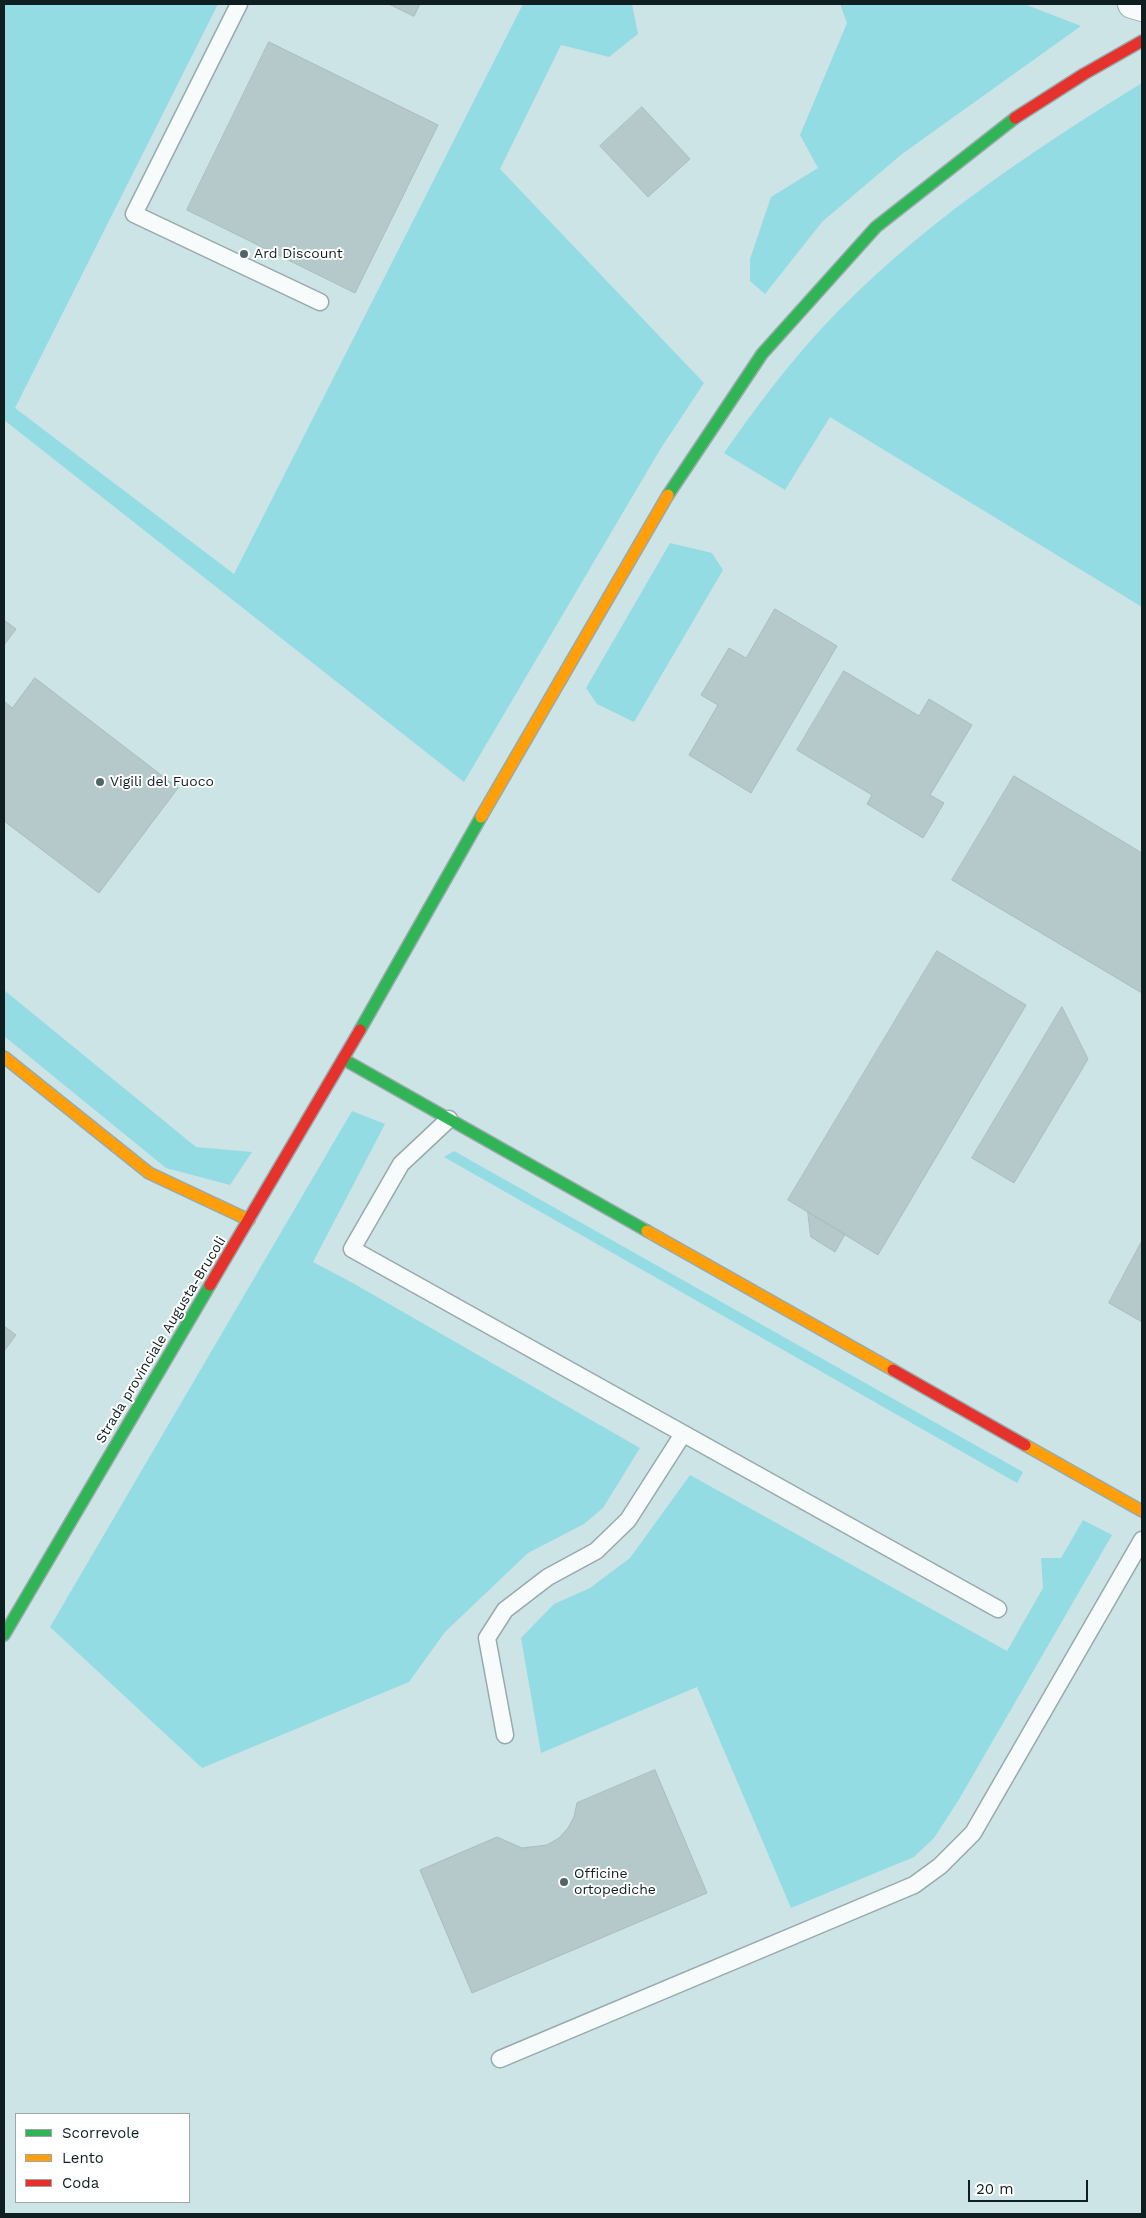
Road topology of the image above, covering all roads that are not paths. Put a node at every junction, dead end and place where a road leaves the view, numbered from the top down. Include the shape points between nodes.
1 (239, 4) edge
2 (1132, 4) edge
3 (1142, 7) edge
4 (1142, 41) edge
5 (320, 302) dead end
6 (4, 1057) edge
7 (343, 1059) junction
8 (449, 1119) junction
9 (249, 1220) junction
10 (683, 1434) junction
11 (1142, 1510) edge
12 (1142, 1540) edge
13 (998, 1609) dead end
14 (4, 1635) edge
15 (505, 1736) dead end
16 (500, 2059) dead end

1 - 5 lane via 134,214
2 - 3 street
4 - 7 main road, Strada provinciale Augusta-Brucoli via 1010,122 876,227 762,354 657,511
6 - 9 main road via 149,1173
7 - 8 main road
7 - 9 main road, Strada provinciale Augusta-Brucoli
8 - 10 lane via 400,1164 352,1249
8 - 11 main road
9 - 14 main road, Strada provinciale Augusta-Brucoli
10 - 13 lane
10 - 15 lane via 628,1520 596,1551 548,1577 505,1610 487,1638
12 - 16 lane via 973,1833 940,1866 914,1885

